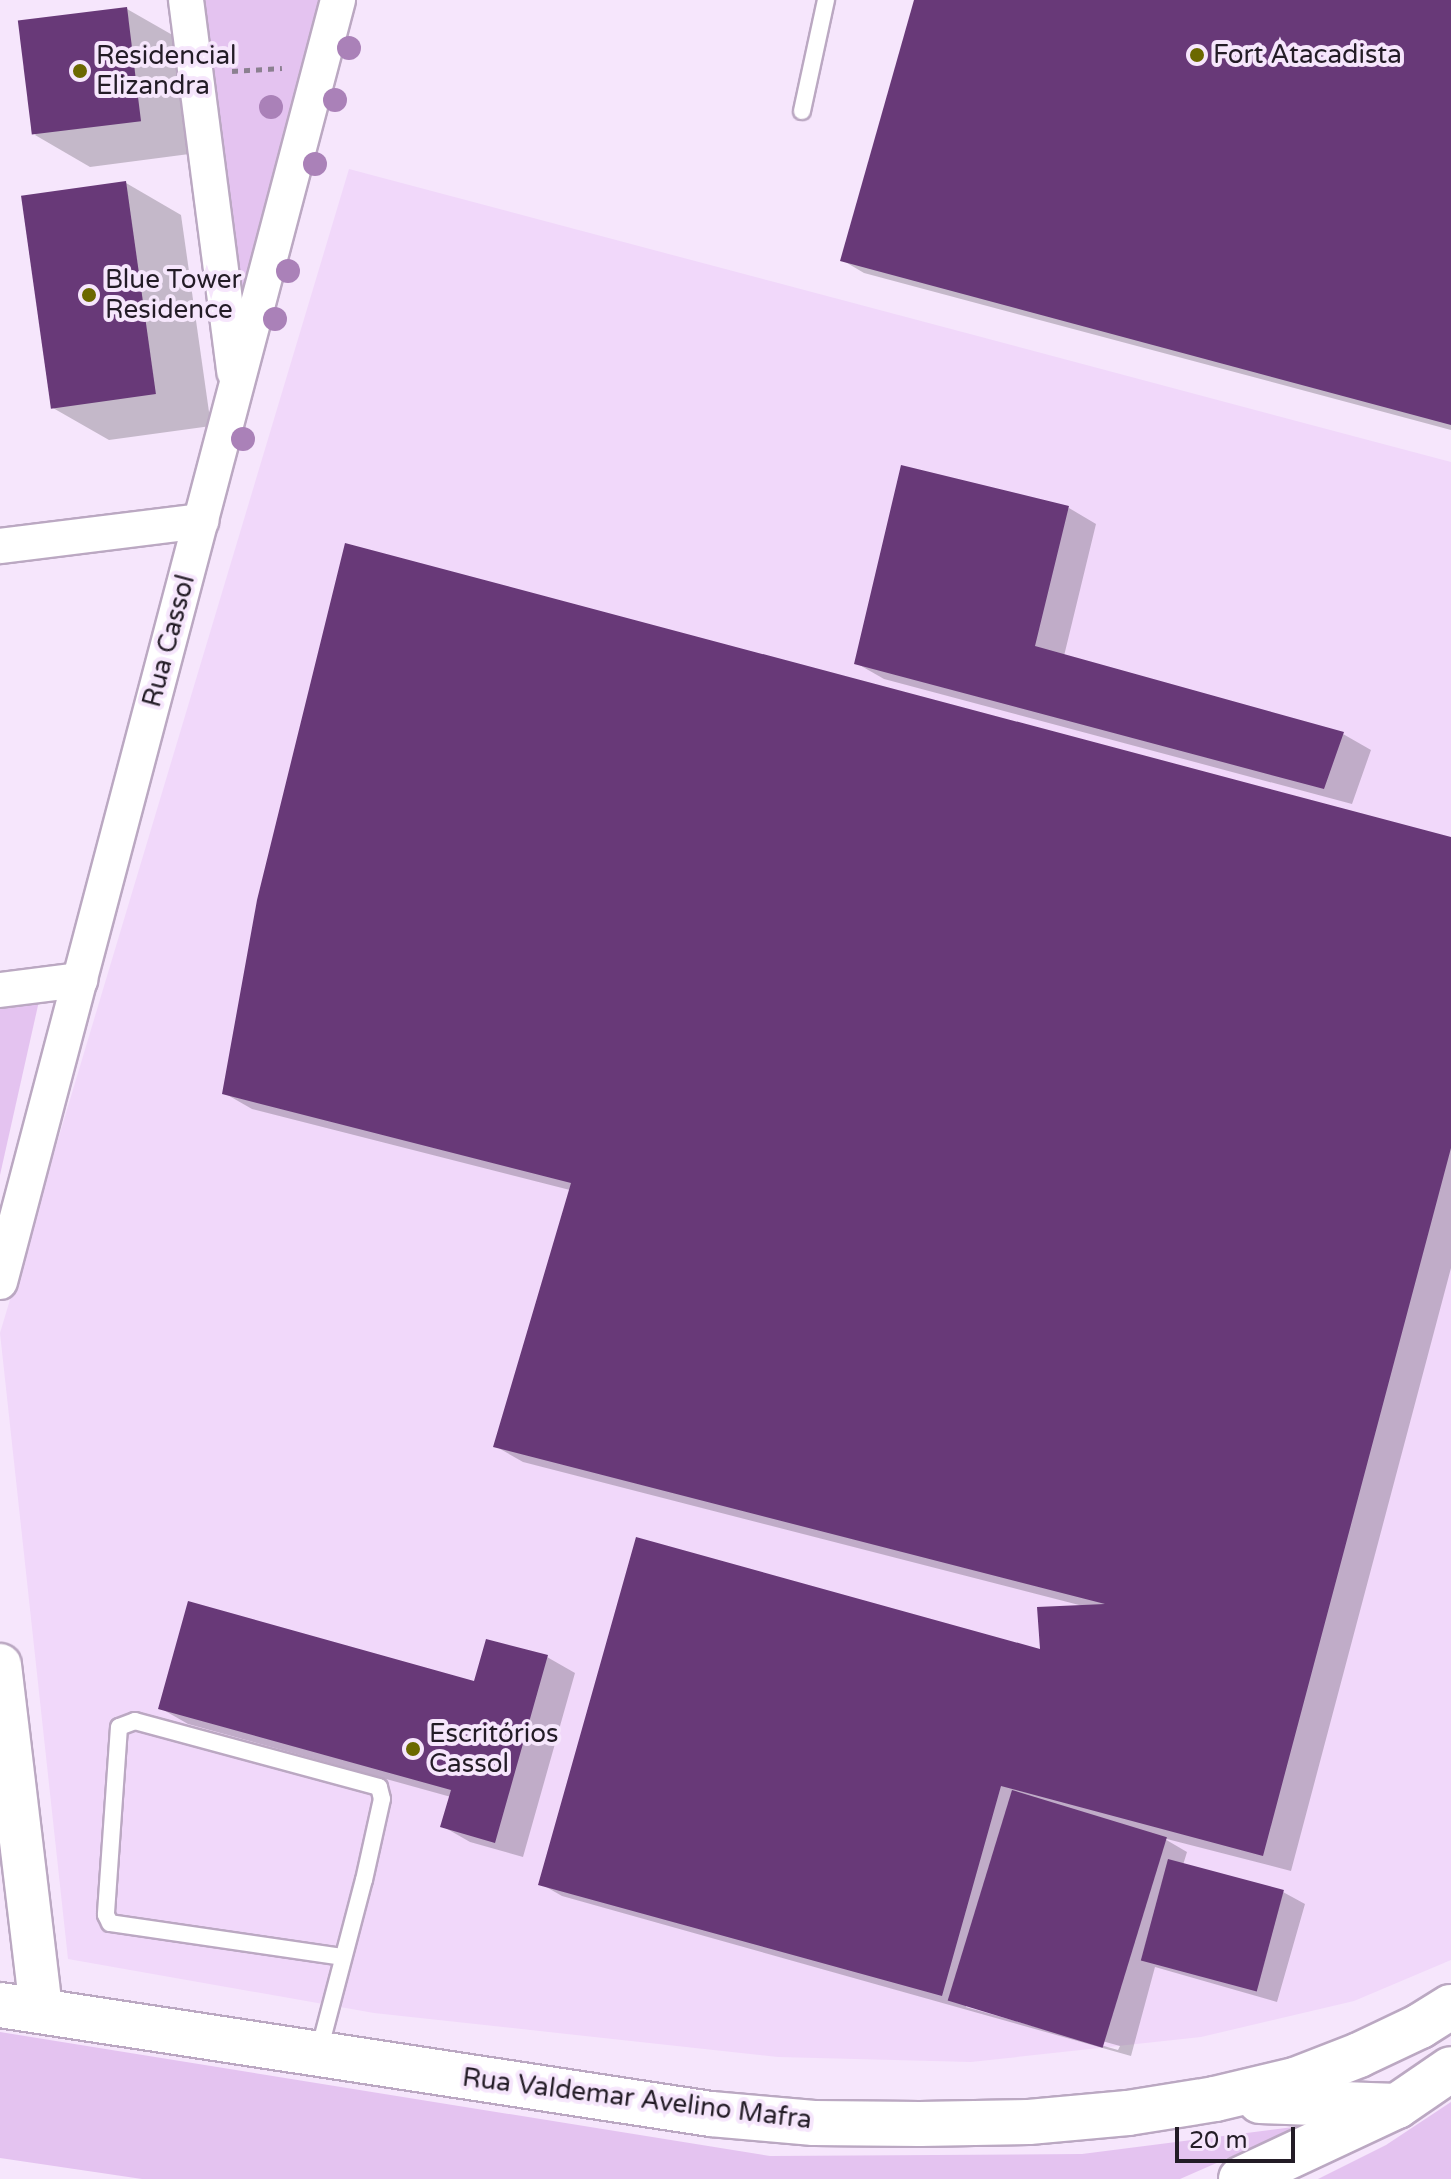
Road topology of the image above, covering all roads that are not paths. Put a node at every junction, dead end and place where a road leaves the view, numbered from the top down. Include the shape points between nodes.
1 (186, 0) edge
2 (338, 0) edge
3 (826, 0) edge
4 (802, 111) dead end
5 (236, 388) junction
6 (201, 521) junction
7 (0, 546) edge
8 (80, 980) junction
9 (0, 990) edge
10 (0, 1282) edge
11 (0, 1665) edge
12 (343, 1957) junction
13 (1451, 2007) edge
14 (20, 2008) edge
15 (318, 2054) junction
16 (1451, 2069) edge
17 (1215, 2099) junction
18 (1397, 2106) junction
19 (1241, 2179) edge

1 - 5 street
2 - 5 street, Rua Cassol
3 - 4 lane
5 - 6 street, Rua Cassol
6 - 7 street
6 - 8 street, Rua Cassol
8 - 9 street
8 - 10 street, Rua Cassol
11 - 14 street
12 - 12 lane via 110,1923 106,1915 119,1727 135,1721 379,1787 382,1799
12 - 15 lane
13 - 17 main road, Rua Valdemar Avelino Mafra via 1359,2055 1295,2080
14 - 15 main road, Rua Valdemar Avelino Mafra
15 - 17 main road, Rua Valdemar Avelino Mafra via 600,2099 814,2123 1029,2122
16 - 18 main road
17 - 18 main road
18 - 19 main road

